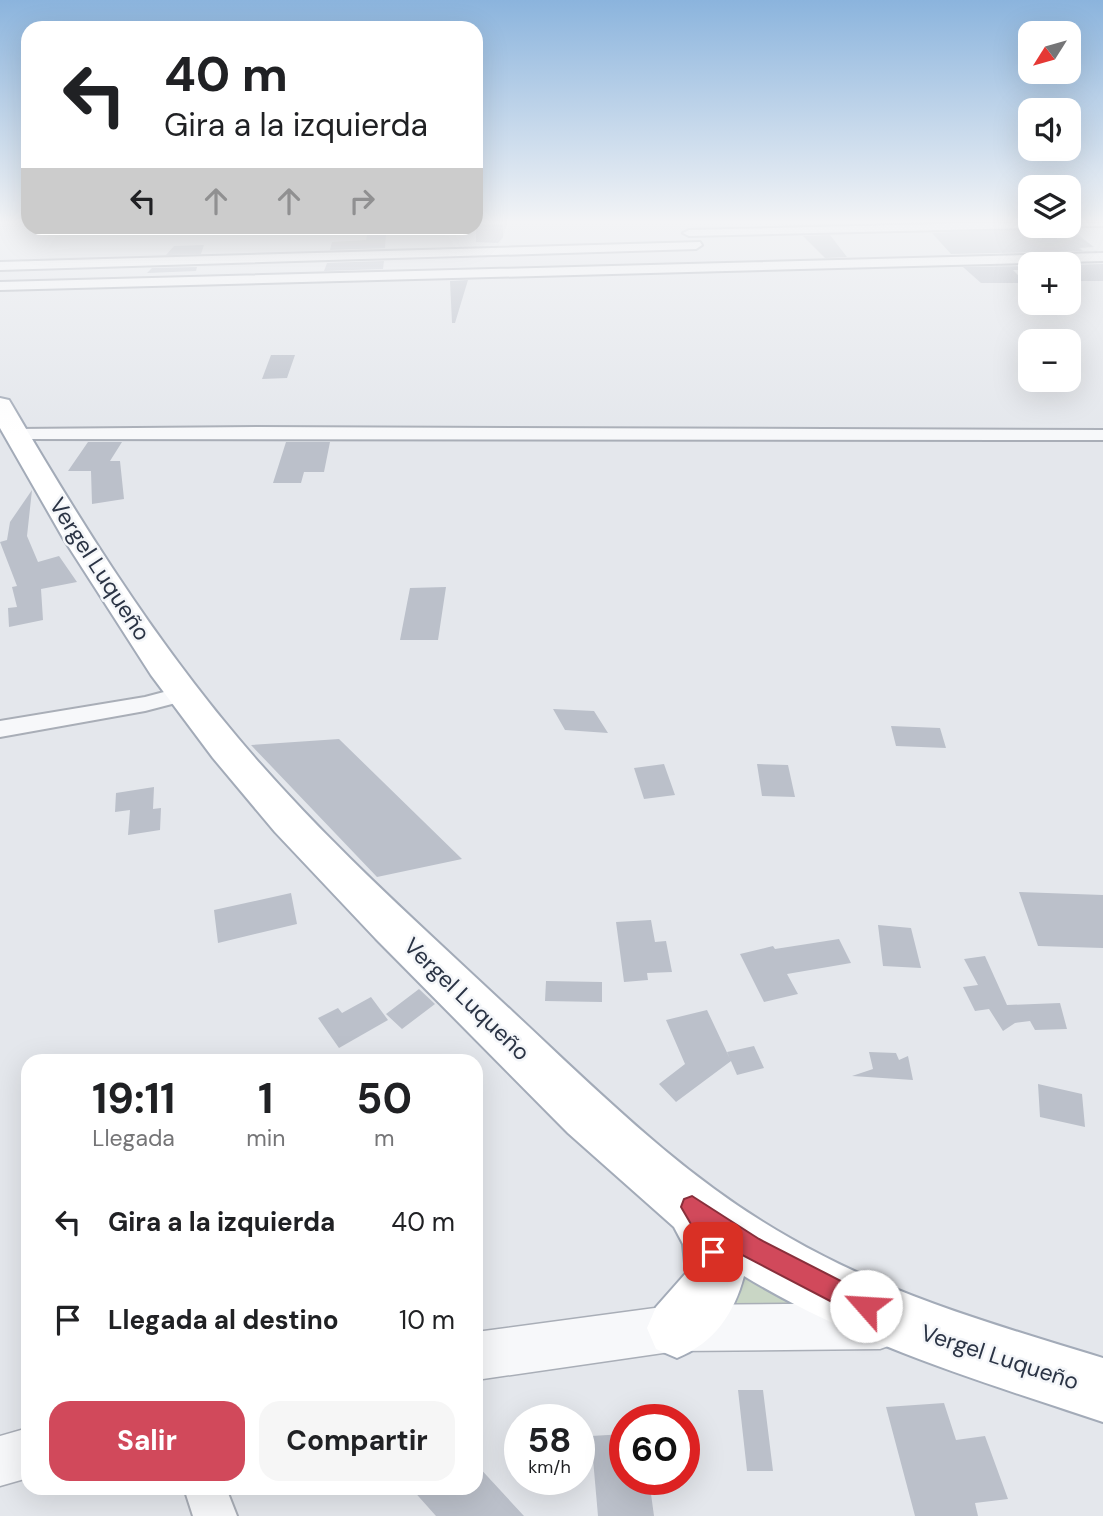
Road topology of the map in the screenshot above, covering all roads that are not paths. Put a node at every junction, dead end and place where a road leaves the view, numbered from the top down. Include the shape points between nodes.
1 (0, 405) edge
2 (16, 434) junction
3 (1103, 435) edge
4 (183, 694) junction
5 (0, 729) edge
6 (692, 1207) junction
7 (906, 1326) junction
8 (677, 1328) junction
9 (483, 1355) edge
10 (1103, 1390) edge
11 (21, 1455) edge
12 (0, 1461) edge
13 (208, 1495) edge
14 (215, 1516) edge

1 - 2 main road, Vergel Luqueño
2 - 3 street
2 - 4 main road, Vergel Luqueño via 68,523
4 - 5 street
4 - 6 main road, Vergel Luqueño via 278,810 359,894 611,1138
6 - 7 main road, Vergel Luqueño via 772,1259
6 - 8 main road via 705,1226 716,1278 702,1306
7 - 8 street
7 - 10 main road, Vergel Luqueño
8 - 9 street
11 - 12 street
13 - 14 street

